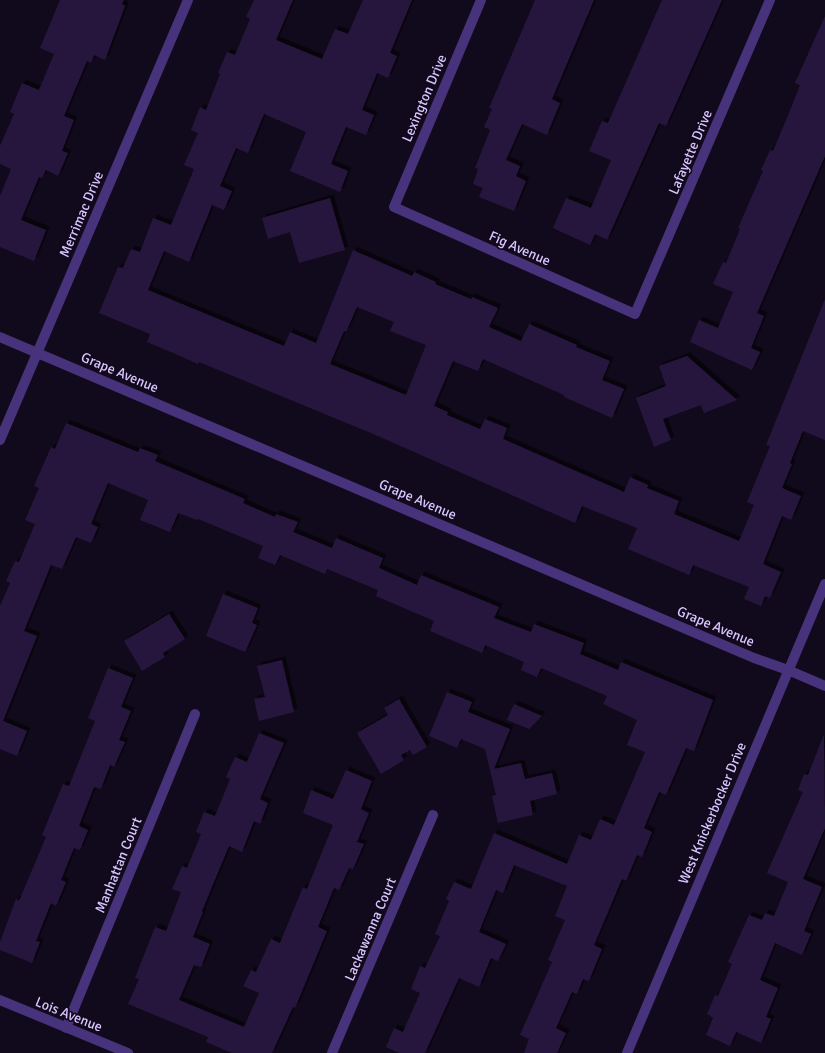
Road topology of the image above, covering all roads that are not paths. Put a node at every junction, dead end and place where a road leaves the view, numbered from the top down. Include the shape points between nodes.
1 (188, 0) edge
2 (481, 0) edge
3 (770, 0) edge
4 (394, 207) joint
5 (636, 314) joint
6 (0, 337) edge
7 (37, 353) junction
8 (0, 440) edge
9 (825, 584) edge
10 (788, 670) junction
11 (825, 686) edge
12 (196, 714) dead end
13 (433, 815) dead end
14 (0, 1000) edge
15 (66, 1028) junction
16 (128, 1053) edge
17 (332, 1053) edge
18 (627, 1053) edge

1 - 7 street, Merrimac Drive
2 - 4 street, Lexington Drive
3 - 5 street, Lafayette Drive
4 - 5 street, Fig Avenue
6 - 7 street, Grape Avenue
7 - 8 street, Merrimac Drive
7 - 10 street, Grape Avenue via 754,658
9 - 10 street, West Knickerbocker Drive
10 - 11 street, Grape Avenue
10 - 18 street, West Knickerbocker Drive
12 - 15 street, Manhattan Court
13 - 17 street, Lackawanna Court
14 - 15 street, Lois Avenue
15 - 16 street, Lois Avenue

